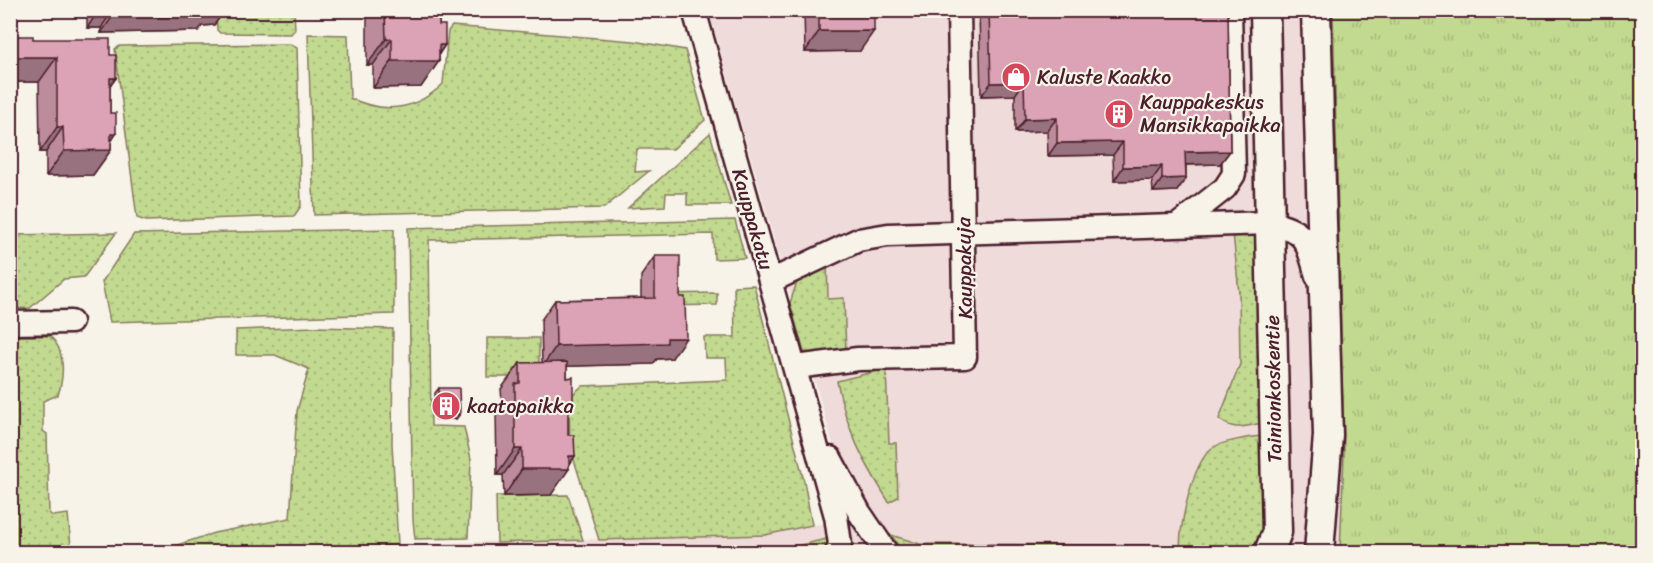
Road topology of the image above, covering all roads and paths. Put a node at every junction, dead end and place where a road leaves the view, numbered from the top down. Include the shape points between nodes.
1 (694, 10) edge
2 (959, 10) edge
3 (1230, 10) edge
4 (1265, 10) edge
5 (1316, 10) edge
6 (1269, 223) junction
7 (1178, 225) junction
8 (964, 231) junction
9 (771, 281) junction
10 (1322, 295) junction
11 (71, 322) dead end
12 (10, 323) edge
13 (796, 368) junction
14 (813, 428) junction
15 (837, 552) edge
16 (886, 552) edge
17 (1269, 552) edge
18 (1319, 552) edge

1 - 9 street, Kauppakatu
2 - 8 street, Kauppakuja
3 - 7 street via 1234,174 1225,188
4 - 6 main road, Tainionkoskentie
5 - 10 main road
6 - 7 street
6 - 10 street via 1300,233 1308,246
6 - 17 main road, Tainionkoskentie via 1277,532
7 - 8 street
8 - 9 street via 858,240
8 - 13 street, Kauppakuja via 965,357 858,359
9 - 13 street, Kauppakatu
10 - 18 main road via 1328,435
11 - 12 street
13 - 14 street, Kauppakatu
14 - 15 street, Kauppakatu via 839,528
14 - 16 street, Kauppakatu

